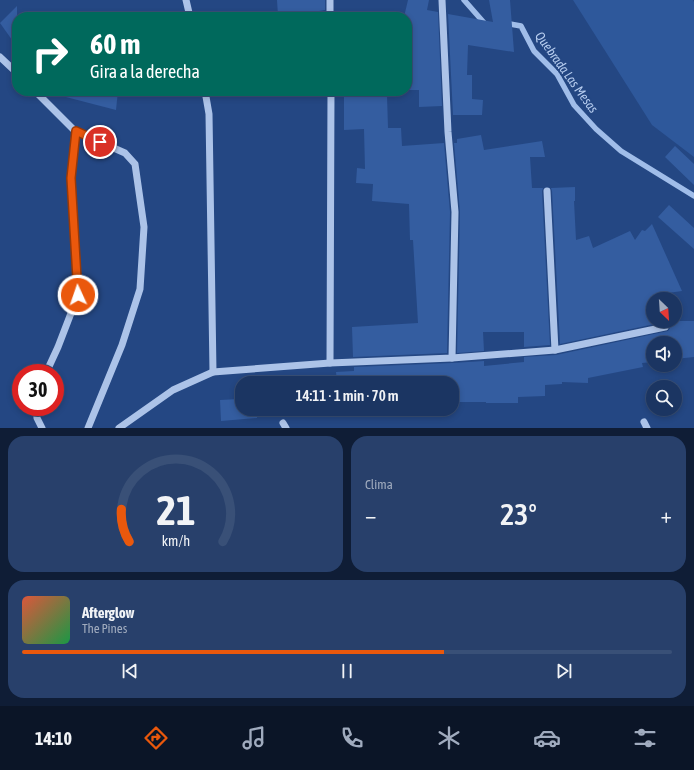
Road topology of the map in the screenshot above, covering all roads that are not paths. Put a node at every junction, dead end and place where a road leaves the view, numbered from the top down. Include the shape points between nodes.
1 (186, 0) edge
2 (330, 0) edge
3 (442, 0) edge
4 (189, 12) edge
5 (330, 12) edge
6 (0, 56) edge
7 (12, 68) edge
8 (40, 96) edge
9 (206, 96) edge
10 (331, 96) edge
11 (76, 131) junction
12 (548, 191) dead end
13 (660, 328) edge
14 (555, 350) junction
15 (452, 358) junction
16 (330, 363) junction
17 (50, 364) edge
18 (213, 372) junction
19 (37, 416) edge
20 (42, 428) edge
21 (88, 428) edge
22 (119, 428) edge

1 - 4 street
2 - 5 street
3 - 15 street via 448,132 455,212
6 - 7 street
8 - 11 street
9 - 18 street via 209,114
10 - 16 street
11 - 17 street via 71,178 78,295
11 - 21 street via 125,153 135,164 144,227 140,289 122,345
12 - 14 street
13 - 14 street
14 - 15 street
15 - 16 street
16 - 18 street
18 - 22 street via 173,390
19 - 20 street

